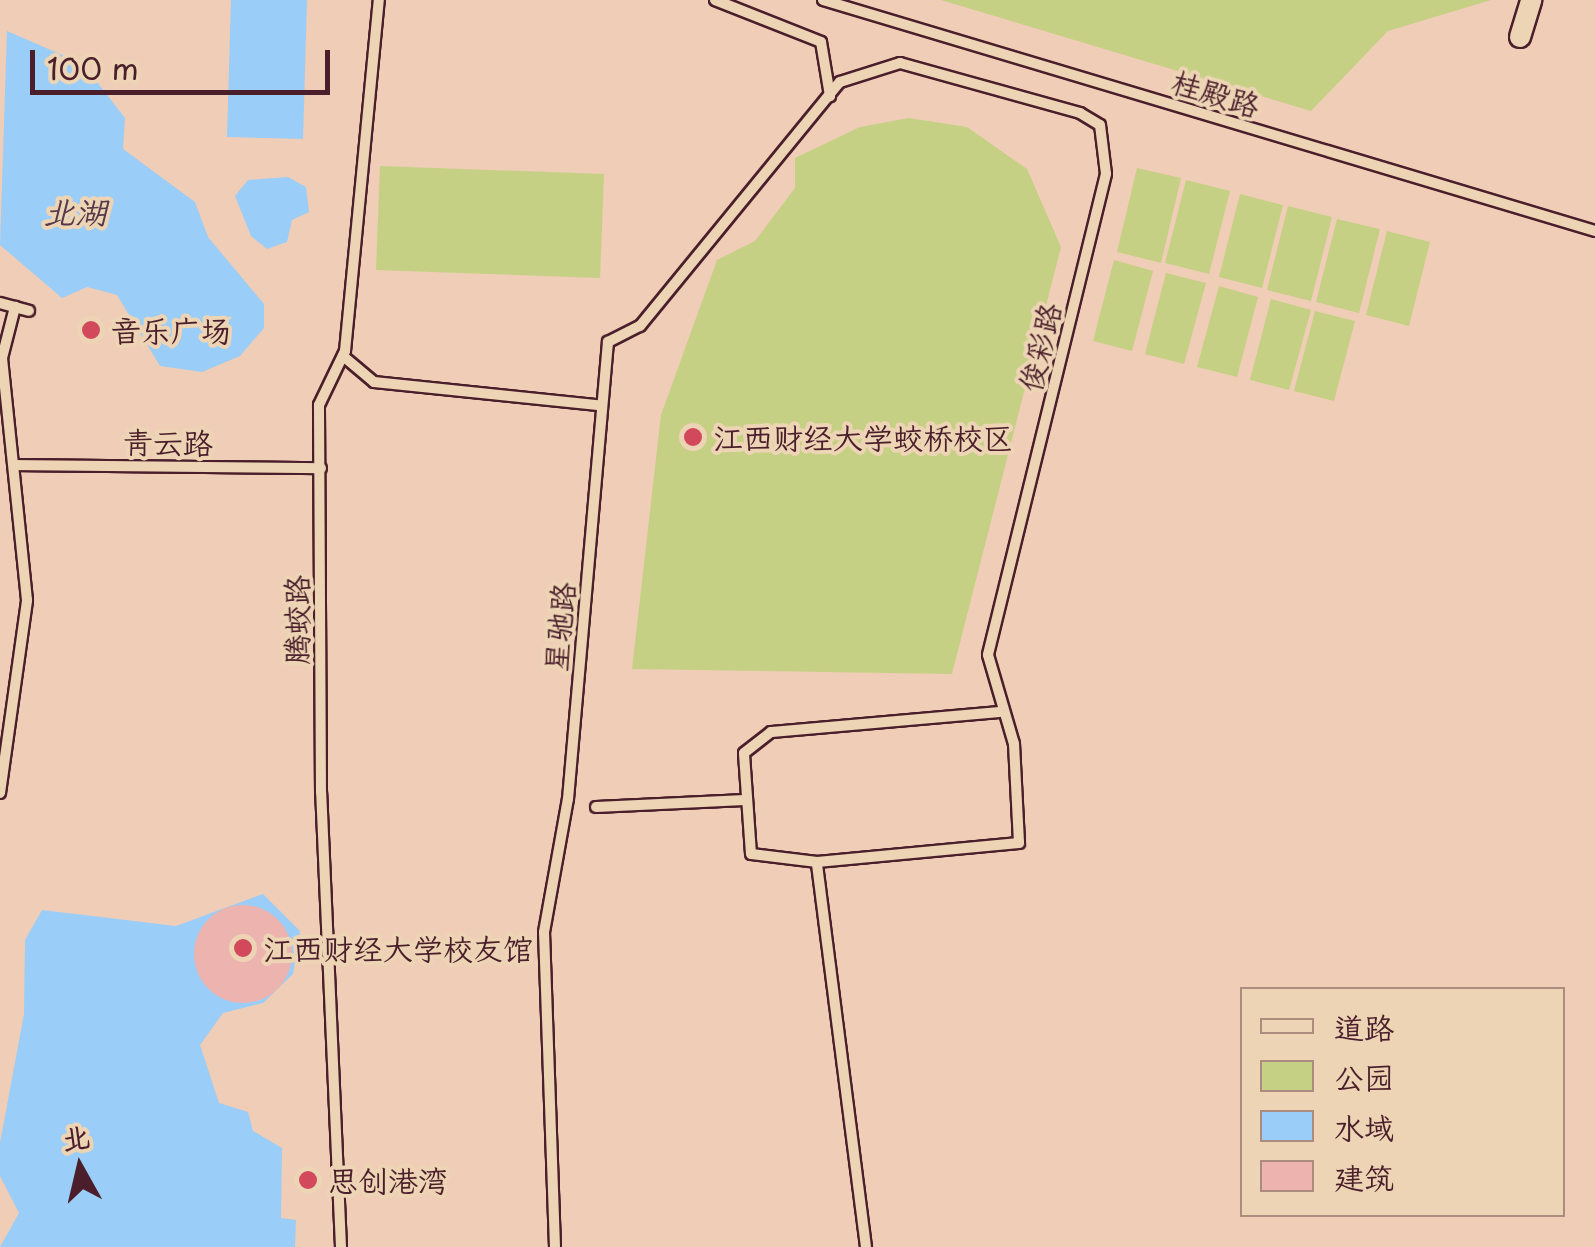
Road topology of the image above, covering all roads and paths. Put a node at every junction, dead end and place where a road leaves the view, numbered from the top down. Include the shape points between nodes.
1 (379, 0) edge
2 (715, 0) edge
3 (823, 0) edge
4 (1531, 0) edge
5 (1520, 36) dead end
6 (830, 97) junction
7 (1595, 231) edge
8 (0, 303) edge
9 (15, 308) junction
10 (28, 311) dead end
11 (343, 356) junction
12 (598, 405) junction
13 (15, 466) junction
14 (320, 468) junction
15 (1000, 712) junction
16 (0, 793) edge
17 (744, 800) junction
18 (596, 807) dead end
19 (818, 862) junction
20 (341, 1247) edge
21 (555, 1247) edge
22 (866, 1247) edge

1 - 11 lane, 腾蛟路
2 - 6 lane via 820,42
3 - 7 lane, 桂殿路
4 - 5 street
6 - 12 lane, 星驰路 via 640,326 608,342
6 - 15 lane, 俊彩路 via 856,74 900,63 1080,113 1107,144 1101,201 988,655
8 - 9 lane
9 - 10 lane
9 - 13 lane via 2,358
11 - 12 lane via 374,382
11 - 14 lane, 腾蛟路 via 320,405
12 - 21 lane, 星驰路 via 568,799 544,932
13 - 14 lane, 青云路
13 - 16 lane via 26,600
14 - 20 lane, 腾蛟路 via 322,792
15 - 17 lane via 772,732 744,753
15 - 19 lane, 俊彩路 via 1014,744 1019,843
17 - 18 lane
17 - 19 lane via 751,854
19 - 22 lane

